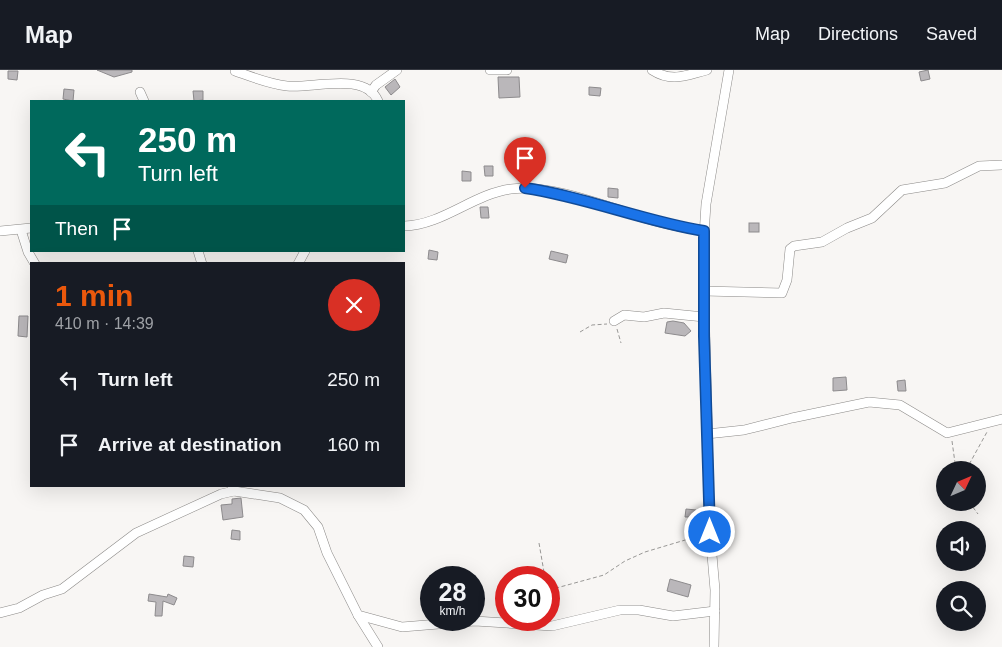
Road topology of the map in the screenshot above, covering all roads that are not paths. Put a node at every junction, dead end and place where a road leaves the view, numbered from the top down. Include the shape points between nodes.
1 (397, 70) edge
2 (490, 70) edge
3 (507, 70) edge
4 (652, 70) edge
5 (707, 70) edge
6 (729, 70) edge
7 (235, 71) edge
8 (140, 92) dead end
9 (371, 92) junction
10 (144, 100) edge
11 (377, 100) edge
12 (1002, 165) edge
13 (405, 226) edge
14 (30, 228) edge
15 (21, 230) junction
16 (0, 231) edge
17 (704, 231) junction
18 (34, 262) edge
19 (704, 291) junction
20 (704, 317) junction
21 (614, 321) road end
22 (1002, 419) edge
23 (707, 434) junction
24 (233, 489) edge
25 (715, 611) junction
26 (0, 613) edge
27 (358, 615) junction
28 (378, 647) edge
29 (714, 647) edge

1 - 9 street
2 - 3 street
4 - 5 street via 669,78
6 - 17 street
7 - 9 street via 282,85 335,83 363,87
8 - 10 street
9 - 11 street
12 - 19 street via 979,166 945,183 902,190 872,218 822,242 794,246 790,249 787,280 782,292
13 - 17 street via 422,225 495,193 525,188 562,194 658,222
14 - 15 street
15 - 16 street
15 - 18 street
17 - 19 street
19 - 20 street
20 - 21 street via 664,313 644,317 624,315
20 - 23 street
22 - 23 street via 954,433 941,430 900,405 869,402 744,430
23 - 25 street
24 - 26 street via 136,533 62,589
24 - 27 street via 280,498 304,510 318,527 327,553
25 - 27 street via 673,616 620,610 552,626 475,621 402,627
25 - 29 street
27 - 28 street

